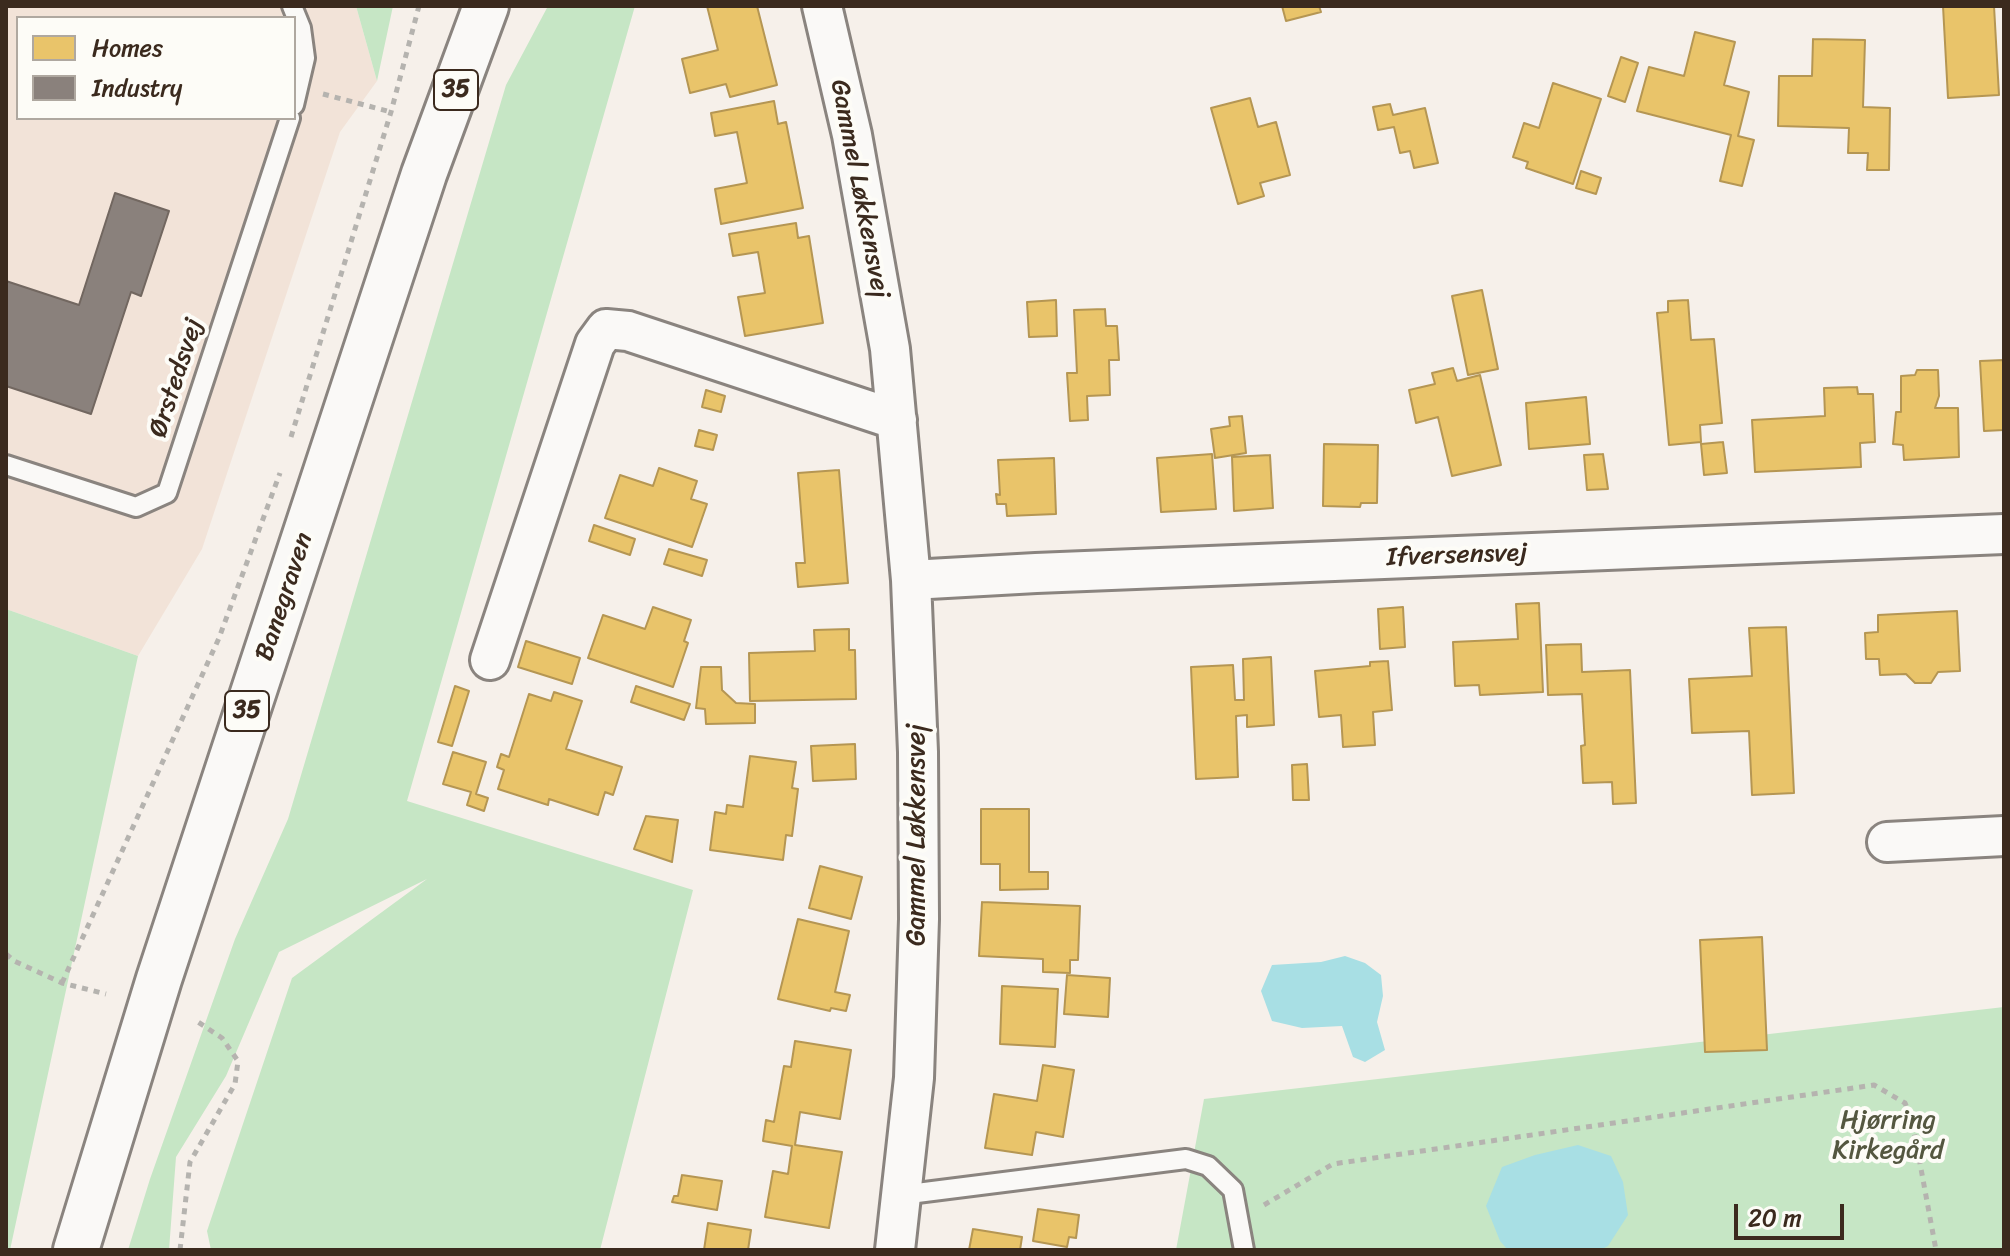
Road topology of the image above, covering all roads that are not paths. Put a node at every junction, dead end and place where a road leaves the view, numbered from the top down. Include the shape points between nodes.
1 (292, 6) edge
2 (460, 6) edge
3 (486, 6) edge
4 (822, 6) edge
5 (297, 96) edge
6 (289, 120) edge
7 (424, 174) junction
8 (897, 420) junction
9 (6, 465) edge
10 (2004, 534) edge
11 (911, 580) junction
12 (490, 660) dead end
13 (2004, 836) edge
14 (1887, 842) dead end
15 (901, 1195) junction
16 (76, 1250) edge
17 (895, 1250) edge
18 (1244, 1250) edge

1 - 5 lane via 305,58
2 - 7 main road, Banegraven / 35
3 - 7 main road, Banegraven / 35
4 - 8 street, Gammel Løkkensvej via 852,135 890,349
6 - 9 lane, Ørstedsvej via 167,493 136,507
7 - 16 main road, Banegraven / 35 via 159,979
8 - 11 street, Gammel Løkkensvej
8 - 12 street via 628,331 606,329 595,344
10 - 11 street, Ifversensvej
11 - 15 street, Gammel Løkkensvej via 919,919 914,1078
13 - 14 street
15 - 17 street, Gammel Løkkensvej
15 - 18 lane via 1186,1159 1208,1166 1233,1190

